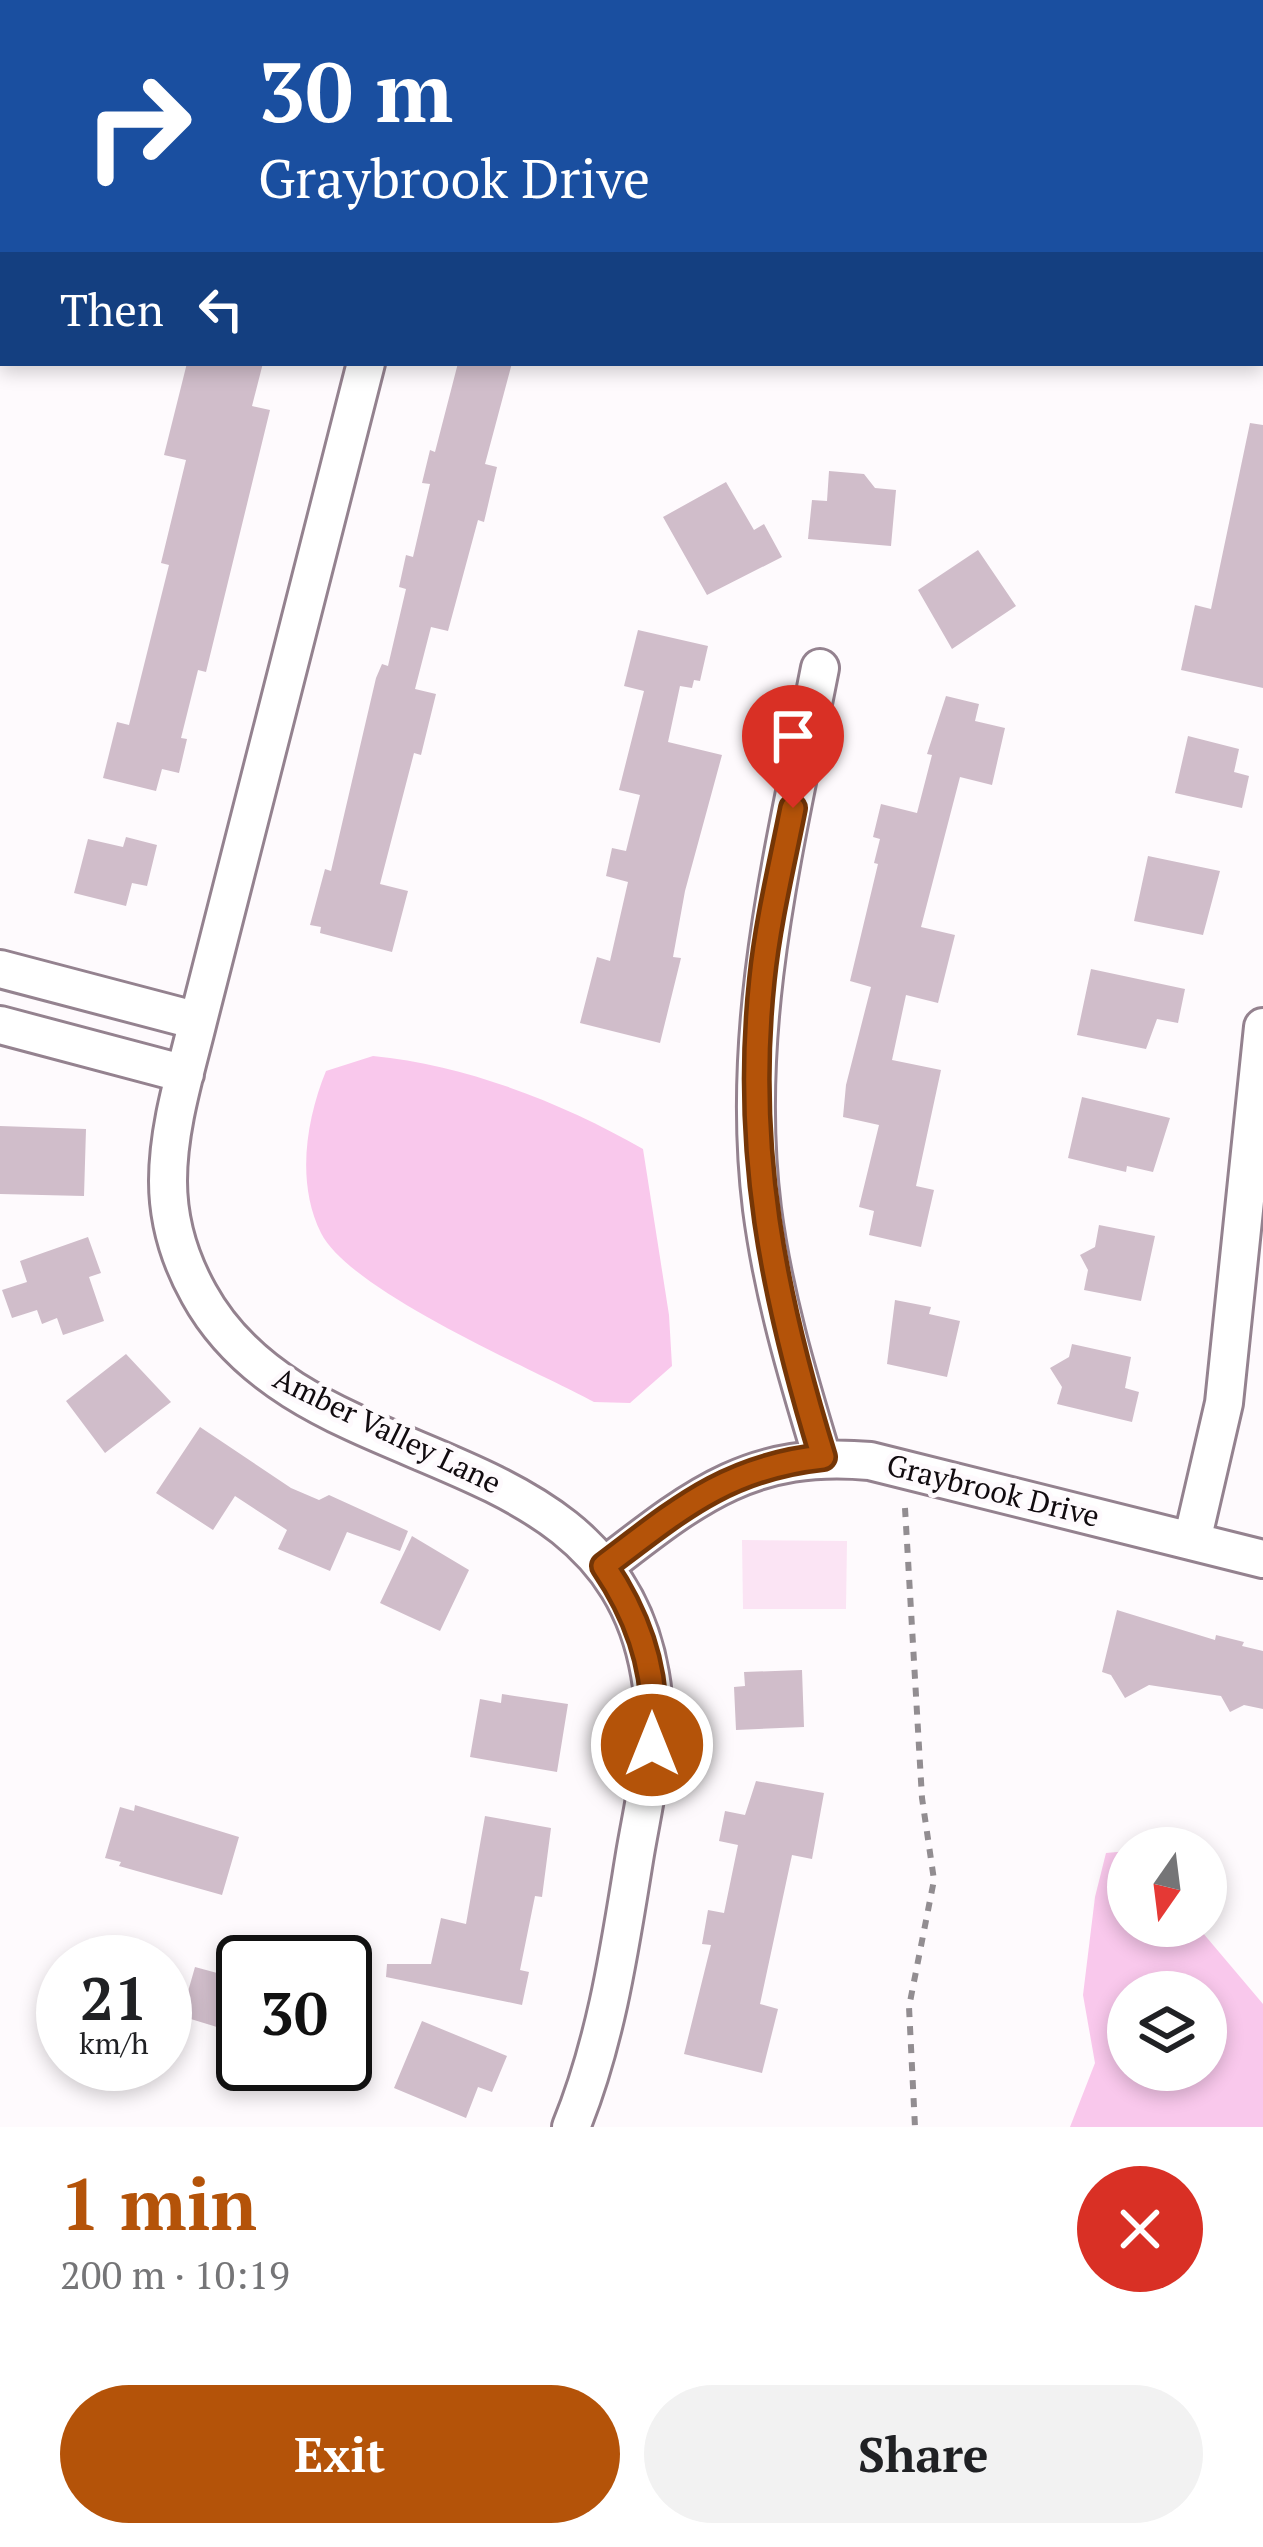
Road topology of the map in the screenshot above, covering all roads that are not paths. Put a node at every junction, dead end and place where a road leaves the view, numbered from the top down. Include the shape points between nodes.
1 (365, 366) edge
2 (820, 668) dead end
3 (0, 969) edge
4 (198, 1021) junction
5 (0, 1024) edge
6 (1263, 1027) edge
7 (185, 1074) junction
8 (823, 1457) junction
9 (1192, 1541) junction
10 (1263, 1559) edge
11 (604, 1566) junction
12 (571, 2127) edge

1 - 4 street, Amber Valley Lane
2 - 8 street via 764,963 756,1118 772,1272
3 - 4 street
4 - 7 street, Amber Valley Lane
5 - 7 street
6 - 9 street via 1223,1403
7 - 11 street, Amber Valley Lane via 170,1151 172,1216 194,1285 230,1341 275,1382 536,1503
8 - 9 street, Graybrook Drive via 903,1469
8 - 11 street, Graybrook Drive via 730,1478
9 - 10 street, Graybrook Drive
11 - 12 street, Amber Valley Lane via 640,1631 654,1722 609,2003

